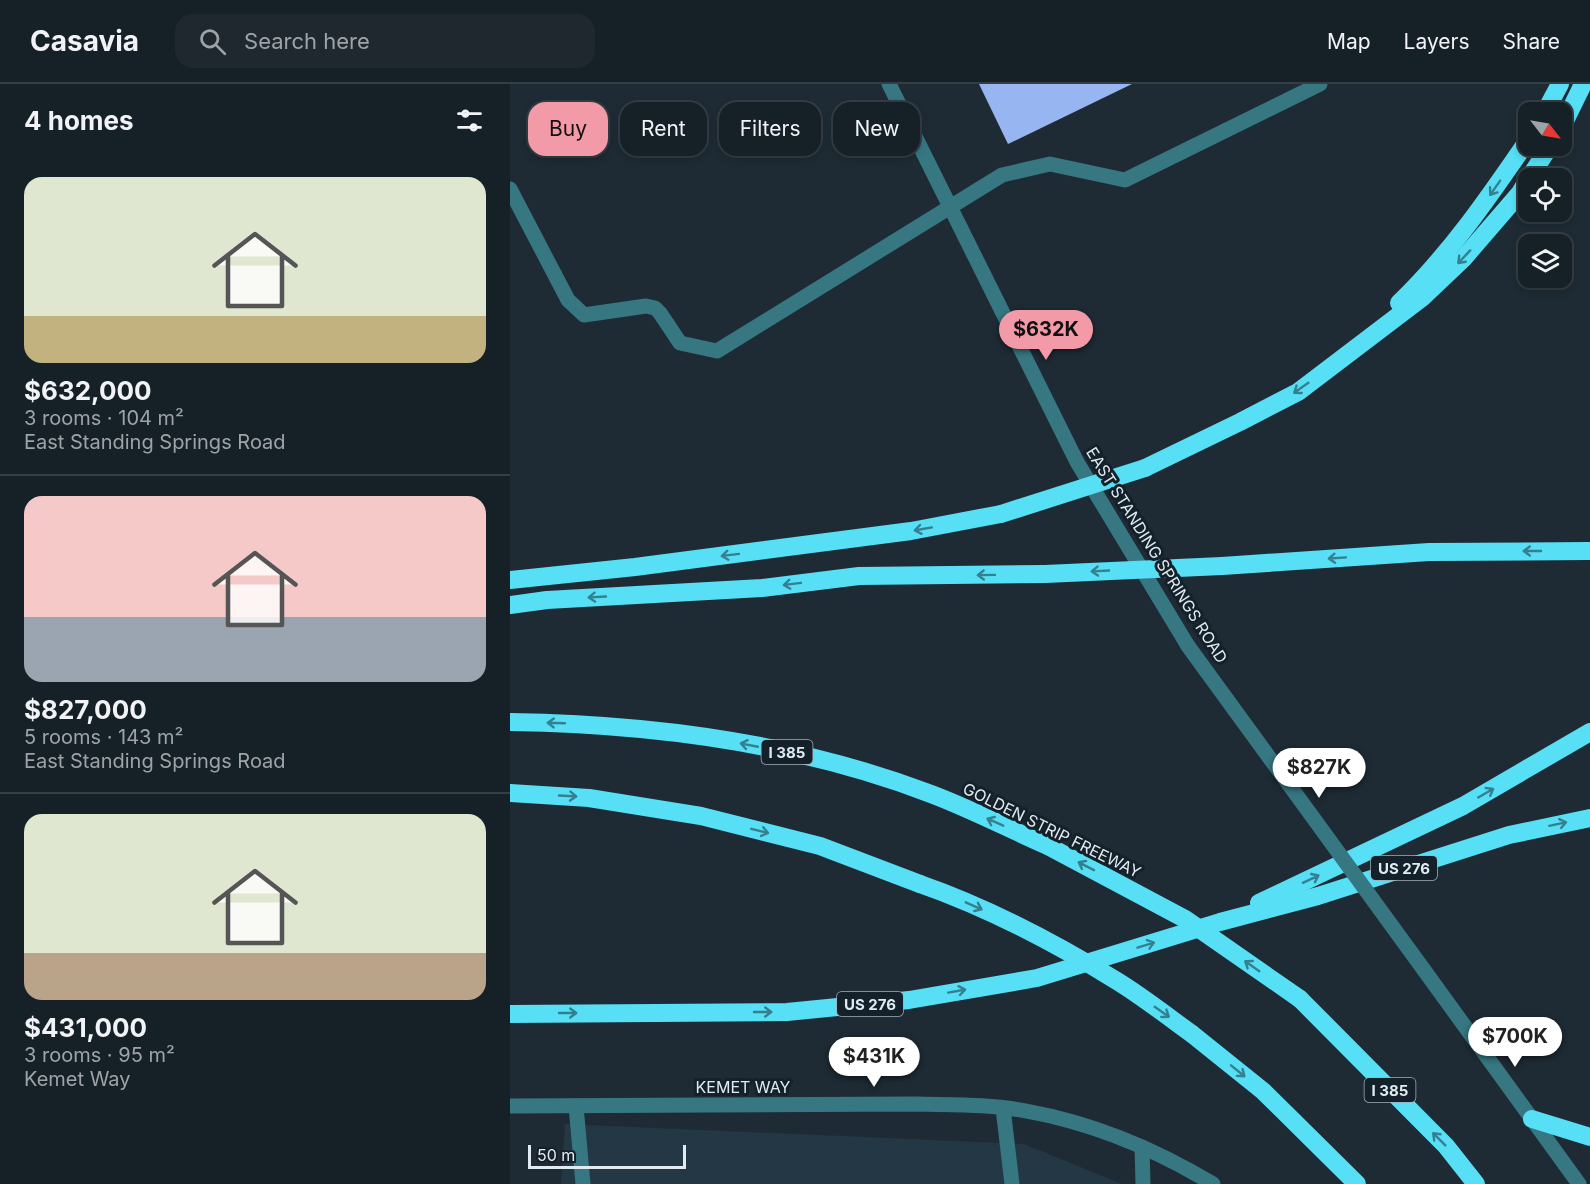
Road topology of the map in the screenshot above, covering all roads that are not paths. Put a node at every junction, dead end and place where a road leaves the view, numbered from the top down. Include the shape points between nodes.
1 (890, 84) edge
2 (1320, 84) edge
3 (1560, 84) edge
4 (1583, 84) edge
5 (1550, 102) edge
6 (1572, 107) edge
7 (1518, 154) edge
8 (510, 189) edge
9 (1518, 195) edge
10 (950, 206) junction
11 (1348, 353) junction
12 (1590, 551) edge
13 (510, 580) edge
14 (510, 605) edge
15 (510, 722) edge
16 (1590, 732) edge
17 (510, 794) edge
18 (1590, 818) edge
19 (1220, 922) junction
20 (510, 1014) edge
21 (510, 1106) edge
22 (576, 1106) junction
23 (1003, 1108) junction
24 (1532, 1119) junction
25 (1590, 1137) edge
26 (1142, 1147) junction
27 (583, 1184) edge
28 (1012, 1184) edge
29 (1143, 1184) edge
30 (1213, 1184) edge
31 (1357, 1184) edge
32 (1476, 1184) edge
33 (1579, 1184) edge

1 - 10 street, EAST STANDING SPRINGS ROAD
2 - 10 street via 1125,180 1050,164 1002,175
3 - 5 highway
4 - 6 highway
7 -> 11 highway via 1466,228 1414,289
8 - 10 street via 568,300 584,315 646,306 655,309 680,343 717,351
9 -> 11 highway via 1463,259 1423,297
10 - 24 street, EAST STANDING SPRINGS ROAD, bridge via 1077,462 1188,646
11 -> 13 highway, bridge via 1298,392 1145,468 1001,514 911,531
12 -> 14 highway, bridge via 1429,552 1045,574 859,576 762,588
32 -> 15 highway, GOLDEN STRIP FREEWAY / I 385, bridge via 1446,1146 1300,999 1185,919 1048,846 932,794 802,755 648,729
19 -> 16 highway via 1463,806
17 -> 31 highway, bridge via 589,798 701,816 820,846 950,894 1020,926 1118,981 1192,1034 1263,1091
19 -> 18 highway, US 276 via 1318,896 1509,835
20 -> 19 highway, US 276 via 787,1012 909,1000 1037,978
21 - 22 street, KEMET WAY
22 - 23 street, KEMET WAY via 916,1104
22 - 27 street
23 - 26 street, KEMET WAY via 1084,1124
23 - 28 street
24 - 25 highway
24 - 33 street, EAST STANDING SPRINGS ROAD
26 - 29 street
26 - 30 street, KEMET WAY

